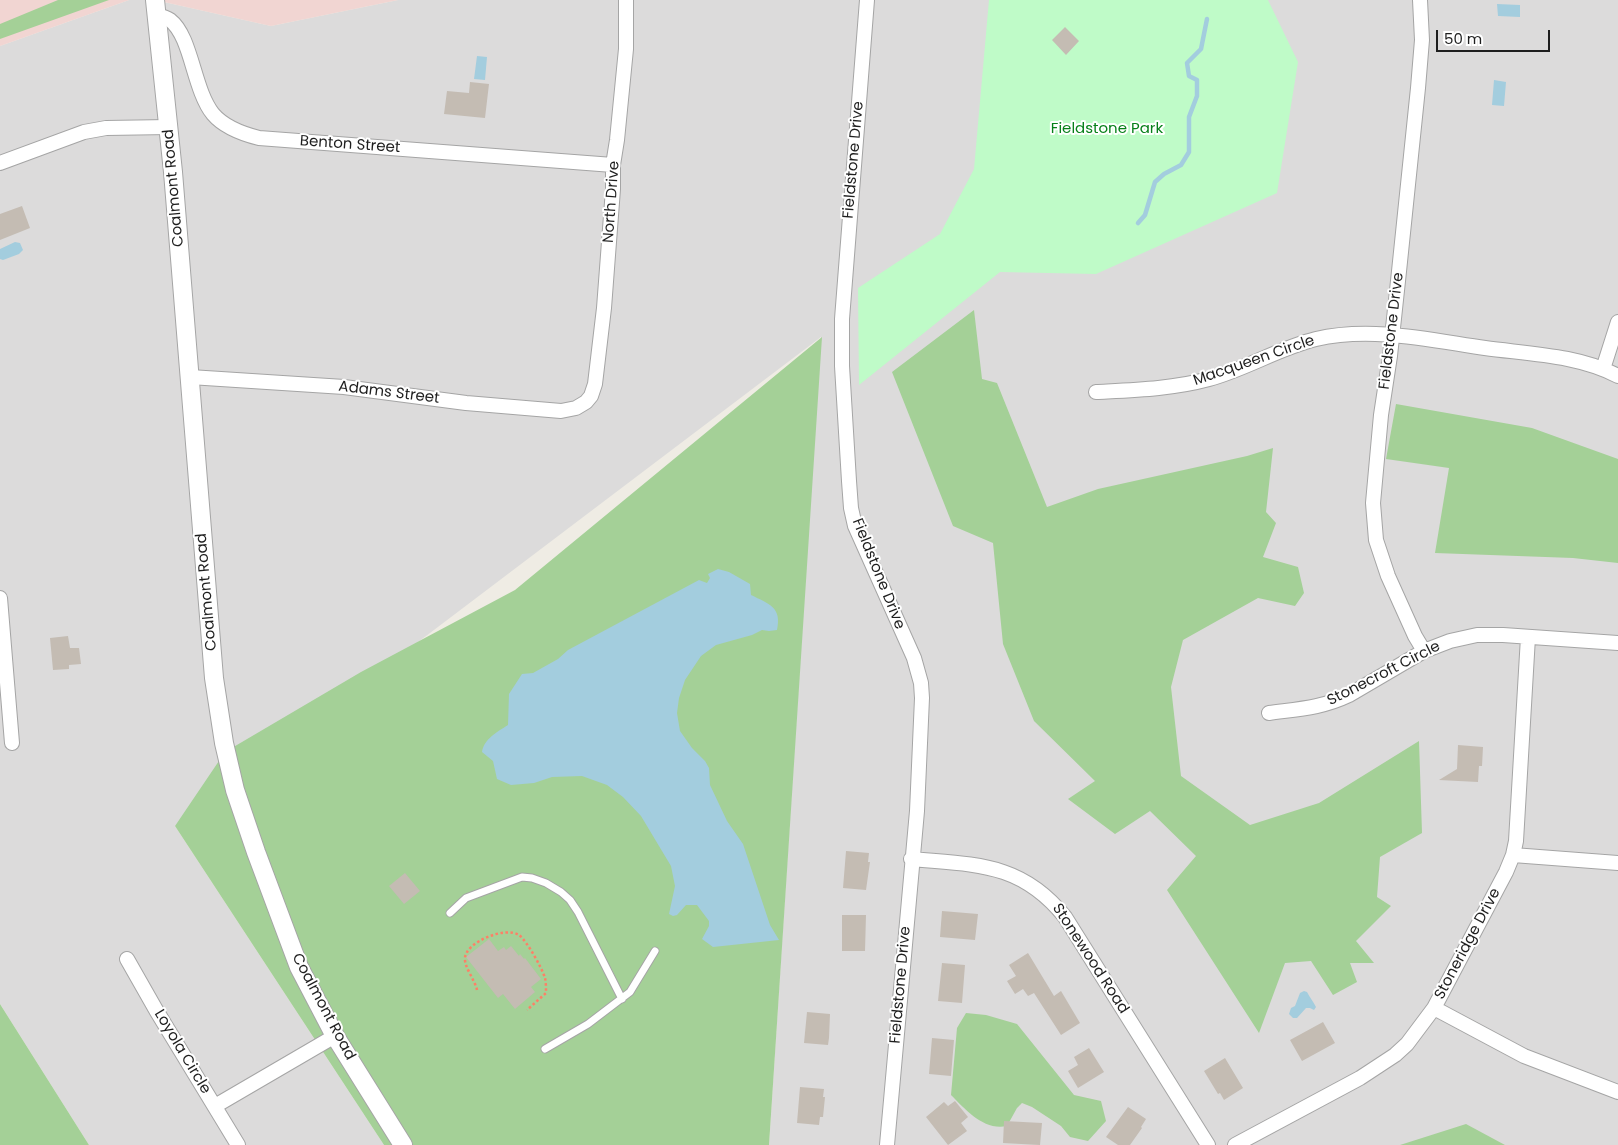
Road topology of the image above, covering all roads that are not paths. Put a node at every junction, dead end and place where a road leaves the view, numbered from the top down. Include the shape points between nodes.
1 (626, 0) edge
2 (866, 0) edge
3 (1420, 0) edge
4 (156, 7) edge
5 (169, 127) junction
6 (0, 163) edge
7 (613, 166) junction
8 (1618, 322) edge
9 (1392, 335) junction
10 (1603, 369) junction
11 (1618, 376) edge
12 (190, 377) junction
13 (1096, 392) dead end
14 (586, 402) joint
15 (0, 598) edge
16 (1528, 637) junction
17 (1618, 643) edge
18 (1424, 651) junction
19 (1269, 713) dead end
20 (12, 743) dead end
21 (1513, 855) junction
22 (911, 859) junction
23 (1618, 862) edge
24 (450, 913) dead end
25 (655, 951) dead end
26 (127, 959) dead end
27 (622, 999) junction
28 (1434, 1008) junction
29 (335, 1036) junction
30 (545, 1049) dead end
31 (1618, 1092) edge
32 (215, 1106) junction
33 (238, 1145) edge
34 (403, 1145) edge
35 (887, 1145) edge
36 (1208, 1145) edge
37 (1235, 1145) edge

1 - 7 street, North Drive via 626,49
2 - 22 street, Fieldstone Drive via 842,319 842,366 851,508 855,526 914,658 921,684 917,811
3 - 9 street, Fieldstone Drive via 1422,40 1419,78
4 - 5 street, Coalmont Road
4 - 7 street, Benton Street via 178,30 200,94 214,115 243,134 260,138
5 - 6 street via 106,128 84,132
5 - 12 street, Coalmont Road
7 - 14 street, North Drive via 604,308 595,384
8 - 10 street
9 - 10 street, Macqueen Circle via 1552,357
9 - 13 street, Macqueen Circle via 1357,334 1317,339 1192,384
9 - 18 street, Fieldstone Drive via 1373,482 1374,524 1388,576
10 - 11 street, Macqueen Circle
12 - 14 street, Adams Street via 344,387 561,411
12 - 29 street, Coalmont Road via 214,678 224,743 235,790 299,967
15 - 20 street
16 - 17 street, Stonecroft Circle
16 - 18 street, Stonecroft Circle via 1477,635
16 - 21 street, Stoneridge Drive
18 - 19 street, Stonecroft Circle via 1337,701 1324,706
21 - 23 street
21 - 28 street, Stoneridge Drive
22 - 35 street, Fieldstone Drive
22 - 36 street, Stonewood Road via 994,869 1022,879 1052,901
24 - 27 lane via 466,898 522,877 546,883 570,900 578,912
25 - 27 lane via 630,992
26 - 32 street, Loyola Circle
27 - 30 lane
28 - 31 street via 1524,1056
28 - 37 street, Stoneridge Drive via 1408,1044 1381,1065
29 - 32 street
29 - 34 street, Coalmont Road
32 - 33 street, Loyola Circle

